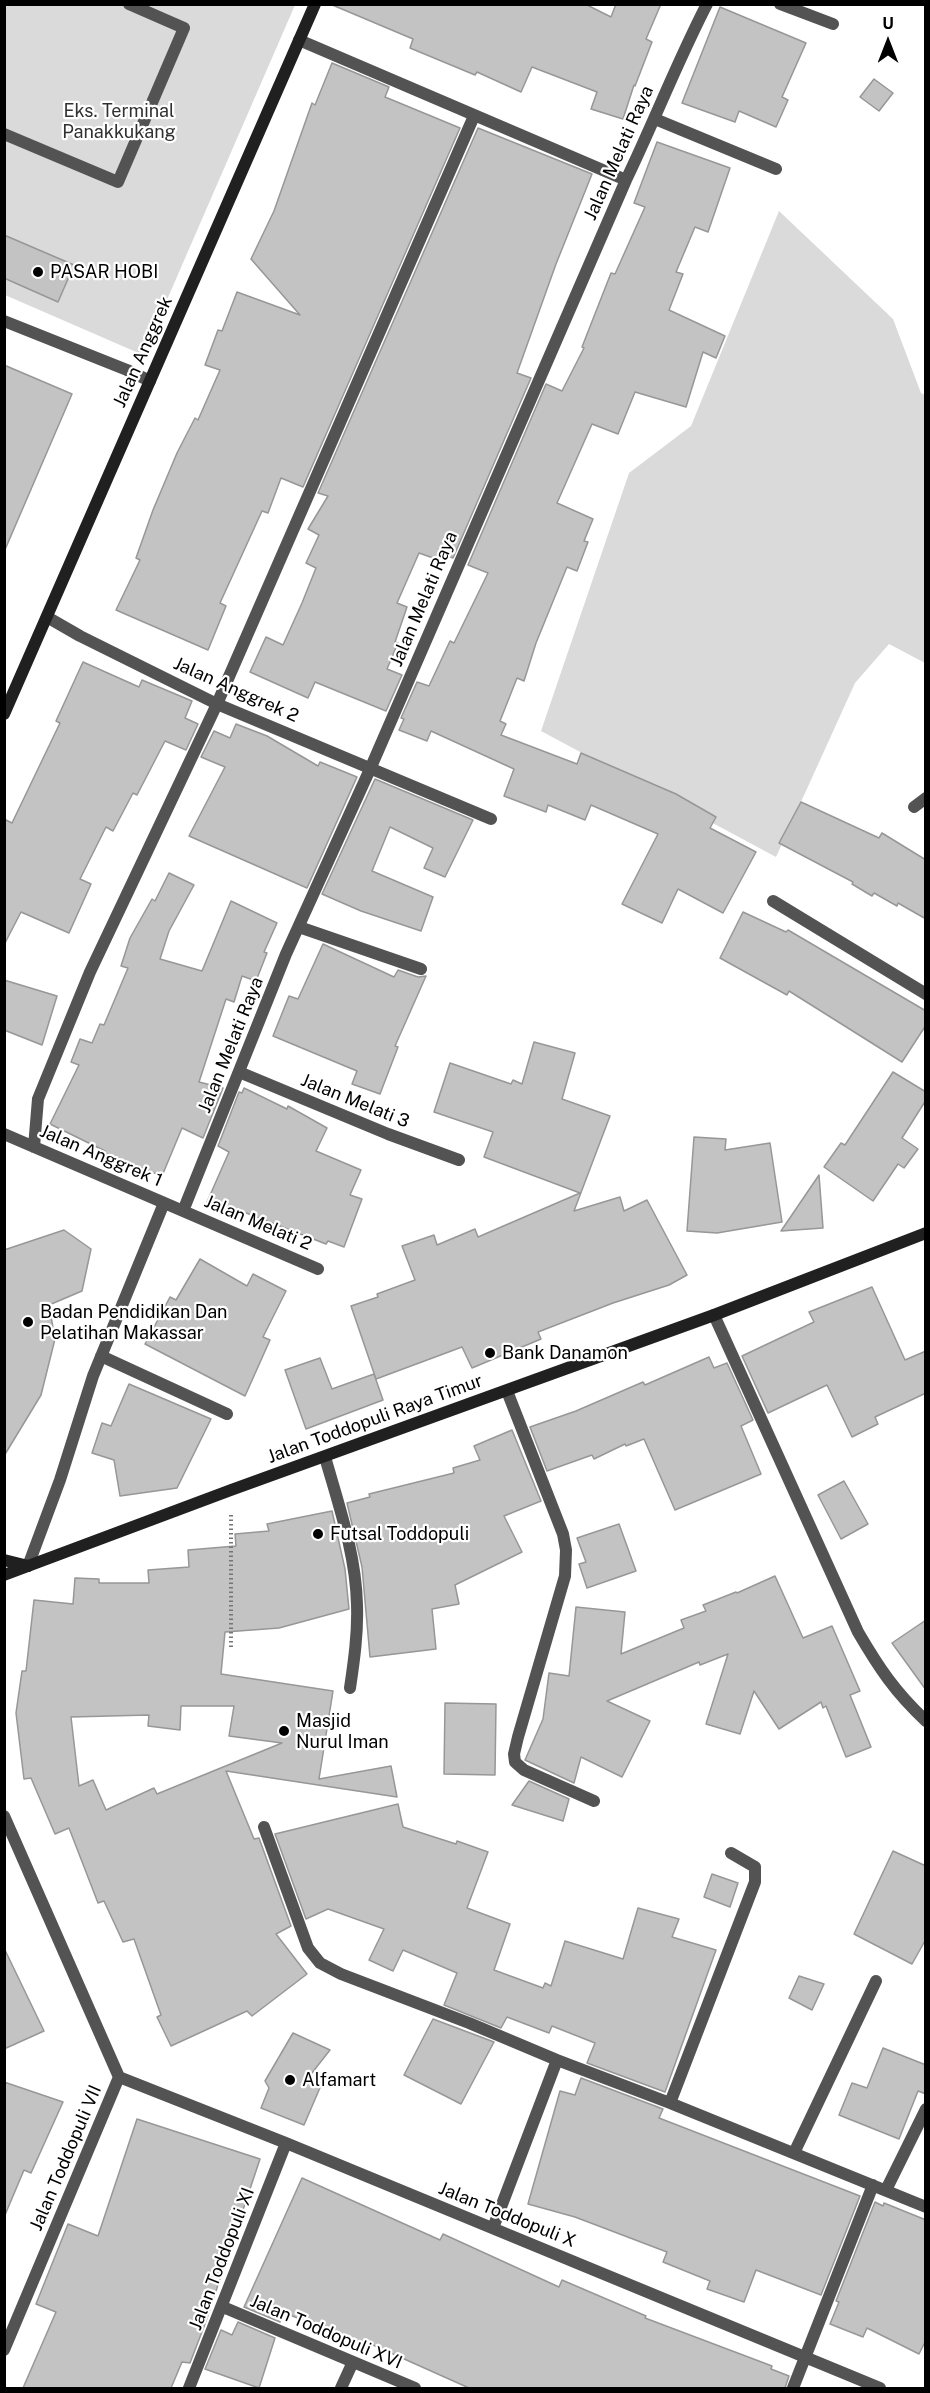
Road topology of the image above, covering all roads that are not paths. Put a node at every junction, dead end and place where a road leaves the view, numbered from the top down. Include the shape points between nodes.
1 (129, 4) edge
2 (315, 4) edge
3 (707, 4) edge
4 (780, 4) edge
5 (833, 24) dead end
6 (299, 40) junction
7 (474, 116) junction
8 (655, 119) junction
9 (4, 134) edge
10 (776, 169) dead end
11 (626, 180) junction
12 (4, 321) edge
13 (150, 381) junction
14 (47, 617) junction
15 (217, 704) junction
16 (4, 714) edge
17 (371, 767) junction
18 (926, 798) edge
19 (914, 807) dead end
20 (491, 819) dead end
21 (773, 901) dead end
22 (299, 927) junction
23 (421, 969) dead end
24 (926, 994) edge
25 (239, 1072) junction
26 (4, 1134) edge
27 (34, 1147) junction
28 (459, 1160) dead end
29 (164, 1203) junction
30 (183, 1211) junction
31 (926, 1233) edge
32 (318, 1269) dead end
33 (714, 1315) junction
34 (101, 1356) junction
35 (507, 1391) junction
36 (227, 1414) dead end
37 (325, 1457) junction
38 (4, 1560) edge
39 (28, 1566) junction
40 (6, 1577) edge
41 (350, 1688) dead end
42 (926, 1721) edge
43 (594, 1801) dead end
44 (4, 1816) edge
45 (264, 1827) dead end
46 (731, 1853) dead end
47 (876, 1981) dead end
48 (557, 2061) junction
49 (119, 2077) junction
50 (670, 2103) junction
51 (926, 2109) edge
52 (286, 2143) junction
53 (794, 2152) junction
54 (873, 2186) junction
55 (886, 2190) junction
56 (926, 2207) edge
57 (493, 2228) junction
58 (223, 2307) junction
59 (4, 2350) edge
60 (806, 2359) junction
61 (352, 2364) junction
62 (189, 2388) edge
63 (341, 2388) edge
64 (415, 2388) edge
65 (793, 2388) edge
66 (880, 2388) edge

1 - 9 street via 184,28 118,182
2 - 6 main road, Jalan Anggrek
3 - 8 street, Jalan Melati Raya
4 - 5 street
6 - 7 street
6 - 13 main road, Jalan Anggrek
7 - 11 street
7 - 15 street
8 - 10 street
8 - 11 street, Jalan Melati Raya
11 - 17 street, Jalan Melati Raya
12 - 13 street
13 - 14 main road, Jalan Anggrek
14 - 15 street, Jalan Anggrek 2
14 - 16 main road, Jalan Anggrek
15 - 17 street, Jalan Anggrek 2
15 - 27 street via 86,983 38,1099
17 - 20 street, Jalan Anggrek 2
17 - 22 street, Jalan Melati Raya
18 - 19 street
21 - 24 street
22 - 23 street
22 - 25 street, Jalan Melati Raya
25 - 28 street, Jalan Melati 3
25 - 30 street, Jalan Melati Raya
26 - 27 street, Jalan Anggrek 1
27 - 29 street, Jalan Anggrek 1
29 - 30 street, Jalan Anggrek 1
29 - 34 street
30 - 32 street, Jalan Melati 2
31 - 33 main road, Jalan Toddopuli Raya Timur
33 - 35 main road, Jalan Toddopuli Raya Timur
33 - 42 street via 858,1632 881,1672
34 - 36 street
34 - 39 street
35 - 37 main road, Jalan Toddopuli Raya Timur
35 - 43 street via 566,1550 565,1576 514,1762
37 - 39 main road, Jalan Toddopuli Raya Timur
37 - 41 street via 355,1576 357,1606
38 - 39 main road
39 - 40 main road, Jalan Toddopuli Raya Timur
44 - 49 street, Jalan Toddopuli VII
45 - 48 street via 308,1948 320,1963
46 - 50 street via 755,1867 755,1882
47 - 53 street
48 - 50 street
48 - 57 street
49 - 52 street, Jalan Toddopuli X
49 - 59 street, Jalan Toddopuli VII
50 - 53 street
51 - 55 street
52 - 57 street, Jalan Toddopuli X
52 - 58 street, Jalan Toddopuli XI
53 - 54 street
54 - 55 street
54 - 60 street
55 - 56 street
57 - 60 street, Jalan Toddopuli X
58 - 61 street, Jalan Toddopuli XVI
58 - 62 street, Jalan Toddopuli XI
60 - 65 street
60 - 66 street, Jalan Toddopuli X
61 - 63 street
61 - 64 street, Jalan Toddopuli XVI

